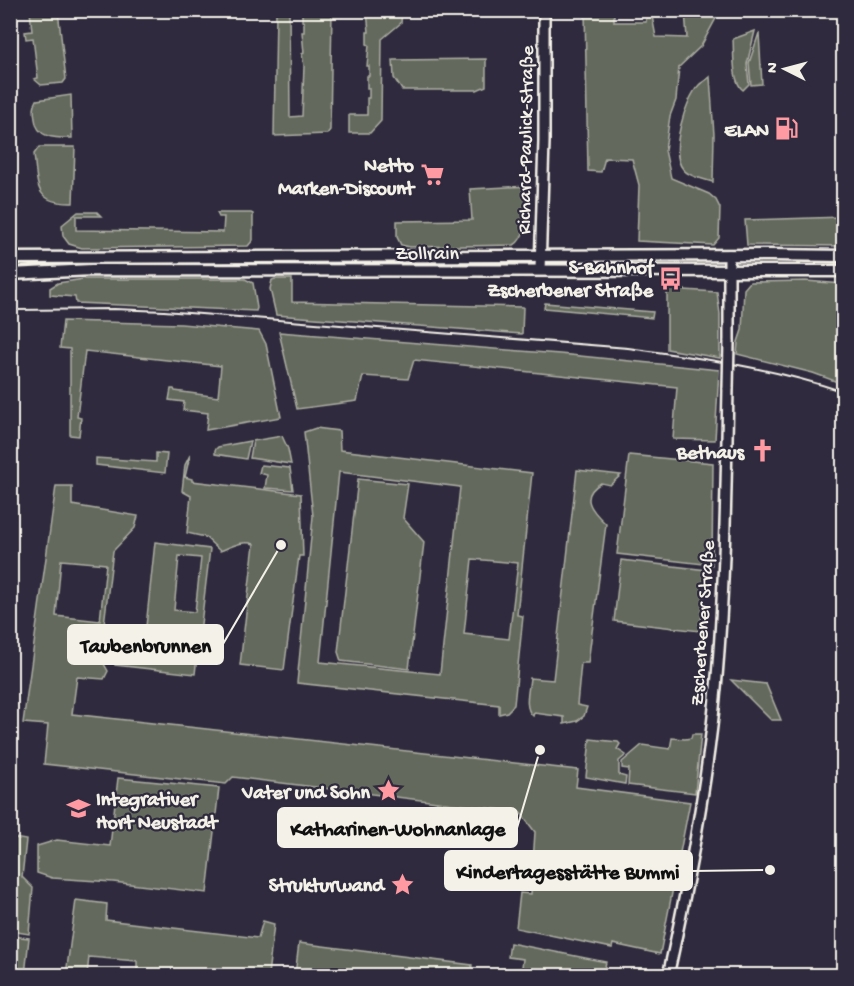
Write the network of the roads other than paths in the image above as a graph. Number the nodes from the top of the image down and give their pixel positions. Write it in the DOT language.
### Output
graph roads {
  1 [pos="544,10"];
  2 [pos="541,255"];
  3 [pos="729,255"];
  4 [pos="843,256"];
  5 [pos="10,258"];
  6 [pos="729,269"];
  7 [pos="540,270"];
  8 [pos="843,271"];
  9 [pos="10,274"];
  10 [pos="668,975"];
  1 -- 2 [label="street, Richard-Paulick-Straße"];
  2 -- 3 [label="main road, Zollrain"];
  2 -- 5 [label="main road, Zollrain"];
  2 -- 7 [label="street, Richard-Paulick-Straße"];
  3 -- 4 [label="main road, Zollrain"];
  3 -- 6 [label="street, Zscherbener Straße"];
  6 -- 7 [label="main road, Zollrain"];
  6 -- 8 [label="main road, Zollrain"];
  6 -- 10 [label="street, Zscherbener Straße, bridge"];
  7 -- 9 [label="main road, Zollrain"];
}
